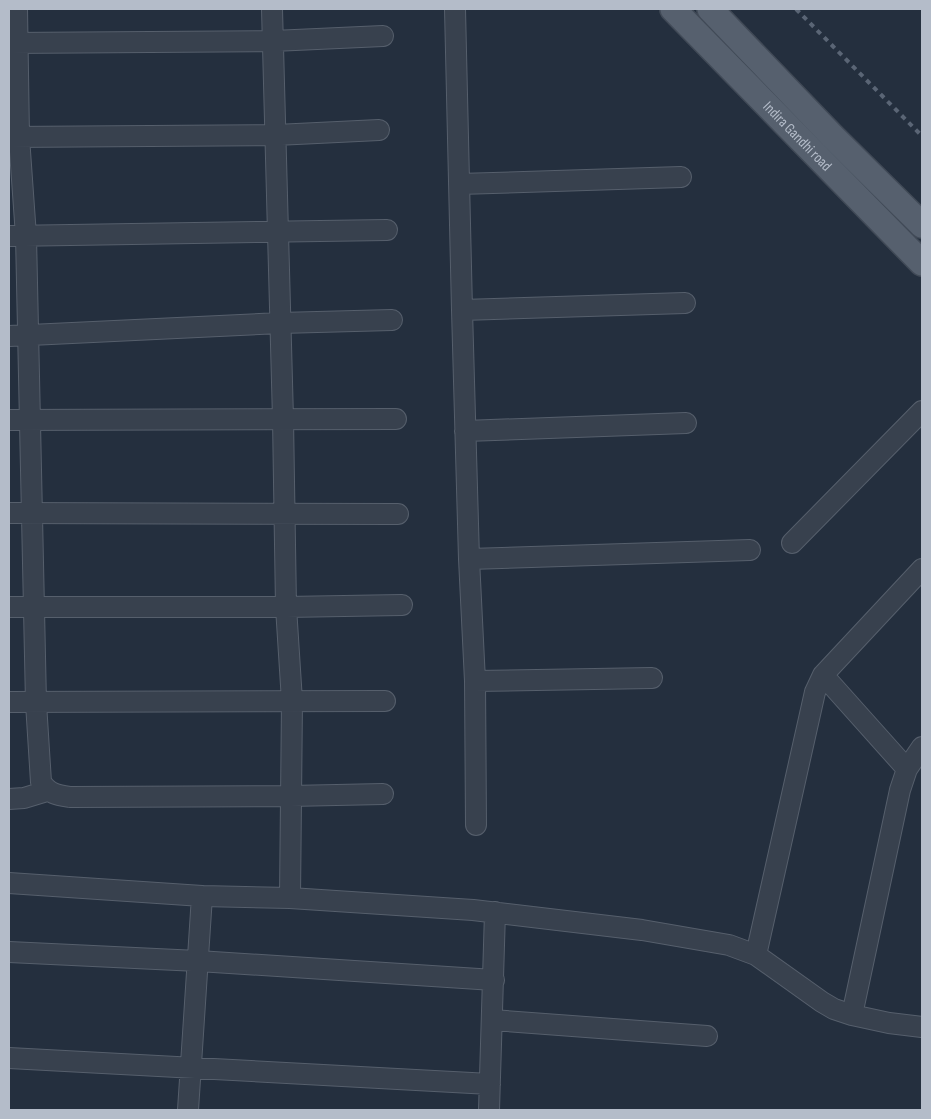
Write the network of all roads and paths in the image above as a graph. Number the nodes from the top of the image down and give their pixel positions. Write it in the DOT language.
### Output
graph roads {
  1 [pos="17,9"];
  2 [pos="272,9"];
  3 [pos="455,9"];
  4 [pos="673,9"];
  5 [pos="720,14"];
  6 [pos="383,36"];
  7 [pos="272,42"];
  8 [pos="13,43"];
  9 [pos="379,130"];
  10 [pos="276,135"];
  11 [pos="14,137"];
  12 [pos="681,177"];
  13 [pos="459,184"];
  14 [pos="922,225"];
  15 [pos="387,230"];
  16 [pos="278,231"];
  17 [pos="18,236"];
  18 [pos="922,263"];
  19 [pos="685,303"];
  20 [pos="462,310"];
  21 [pos="392,320"];
  22 [pos="280,323"];
  23 [pos="18,336"];
  24 [pos="922,411"];
  25 [pos="283,419"];
  26 [pos="396,419"];
  27 [pos="9,420"];
  28 [pos="31,420"];
  29 [pos="686,423"];
  30 [pos="465,431"];
  31 [pos="9,513"];
  32 [pos="284,513"];
  33 [pos="33,514"];
  34 [pos="398,514"];
  35 [pos="792,543"];
  36 [pos="750,550"];
  37 [pos="469,559"];
  38 [pos="922,569"];
  39 [pos="402,605"];
  40 [pos="9,607"];
  41 [pos="34,608"];
  42 [pos="286,608"];
  43 [pos="823,675"];
  44 [pos="652,678"];
  45 [pos="475,681"];
  46 [pos="292,701"];
  47 [pos="385,701"];
  48 [pos="9,702"];
  49 [pos="36,703"];
  50 [pos="922,747"];
  51 [pos="907,769"];
  52 [pos="47,791"];
  53 [pos="384,794"];
  54 [pos="290,796"];
  55 [pos="9,799"];
  56 [pos="476,825"];
  57 [pos="9,883"];
  58 [pos="202,896"];
  59 [pos="290,898"];
  60 [pos="495,912"];
  61 [pos="9,952"];
  62 [pos="756,955"];
  63 [pos="198,961"];
  64 [pos="494,980"];
  65 [pos="852,1015"];
  66 [pos="492,1020"];
  67 [pos="922,1027"];
  68 [pos="707,1036"];
  69 [pos="9,1058"];
  70 [pos="191,1067"];
  71 [pos="490,1084"];
  72 [pos="188,1110"];
  73 [pos="488,1110"];
  1 -- 8 [label="street"];
  2 -- 7 [label="street"];
  3 -- 13 [label="street"];
  4 -- 18 [label="main road, Indira Gandhi road"];
  5 -- 14 [label="main road, Indira Gandhi road"];
  6 -- 7 [label="street"];
  7 -- 8 [label="street"];
  7 -- 10 [label="street"];
  8 -- 11 [label="street"];
  9 -- 10 [label="street"];
  10 -- 11 [label="street"];
  10 -- 16 [label="street"];
  11 -- 17 [label="street"];
  12 -- 13 [label="street"];
  13 -- 20 [label="street"];
  15 -- 16 [label="street"];
  16 -- 17 [label="street"];
  16 -- 22 [label="street"];
  17 -- 23 [label="street"];
  19 -- 20 [label="street"];
  20 -- 30 [label="street"];
  21 -- 22 [label="street"];
  22 -- 23 [label="street"];
  22 -- 25 [label="street"];
  23 -- 28 [label="street"];
  24 -- 35 [label="street"];
  25 -- 26 [label="street"];
  25 -- 28 [label="street"];
  25 -- 32 [label="street"];
  27 -- 28 [label="street"];
  28 -- 33 [label="street"];
  29 -- 30 [label="street"];
  30 -- 37 [label="street"];
  31 -- 33 [label="street"];
  32 -- 33 [label="street"];
  32 -- 34 [label="street"];
  32 -- 42 [label="street"];
  33 -- 41 [label="street"];
  36 -- 37 [label="street"];
  37 -- 45 [label="street"];
  38 -- 43 [label="street"];
  39 -- 42 [label="street"];
  40 -- 41 [label="street"];
  41 -- 42 [label="street"];
  41 -- 49 [label="street"];
  42 -- 46 [label="street"];
  43 -- 51 [label="street"];
  43 -- 62 [label="street"];
  44 -- 45 [label="street"];
  45 -- 56 [label="street"];
  46 -- 47 [label="street"];
  46 -- 49 [label="street"];
  46 -- 54 [label="street"];
  48 -- 49 [label="street"];
  49 -- 52 [label="street"];
  50 -- 51 [label="street"];
  51 -- 65 [label="street"];
  52 -- 54 [label="street"];
  52 -- 55 [label="street"];
  53 -- 54 [label="street"];
  54 -- 59 [label="street"];
  57 -- 58 [label="street"];
  58 -- 59 [label="street"];
  58 -- 63 [label="street"];
  59 -- 60 [label="street"];
  60 -- 62 [label="street"];
  60 -- 64 [label="street"];
  61 -- 63 [label="street"];
  62 -- 65 [label="street"];
  63 -- 64 [label="street"];
  63 -- 70 [label="street"];
  64 -- 66 [label="street"];
  65 -- 67 [label="street"];
  66 -- 68 [label="street"];
  66 -- 71 [label="street"];
  69 -- 70 [label="street"];
  70 -- 71 [label="street"];
  70 -- 72 [label="street"];
  71 -- 73 [label="street"];
}
